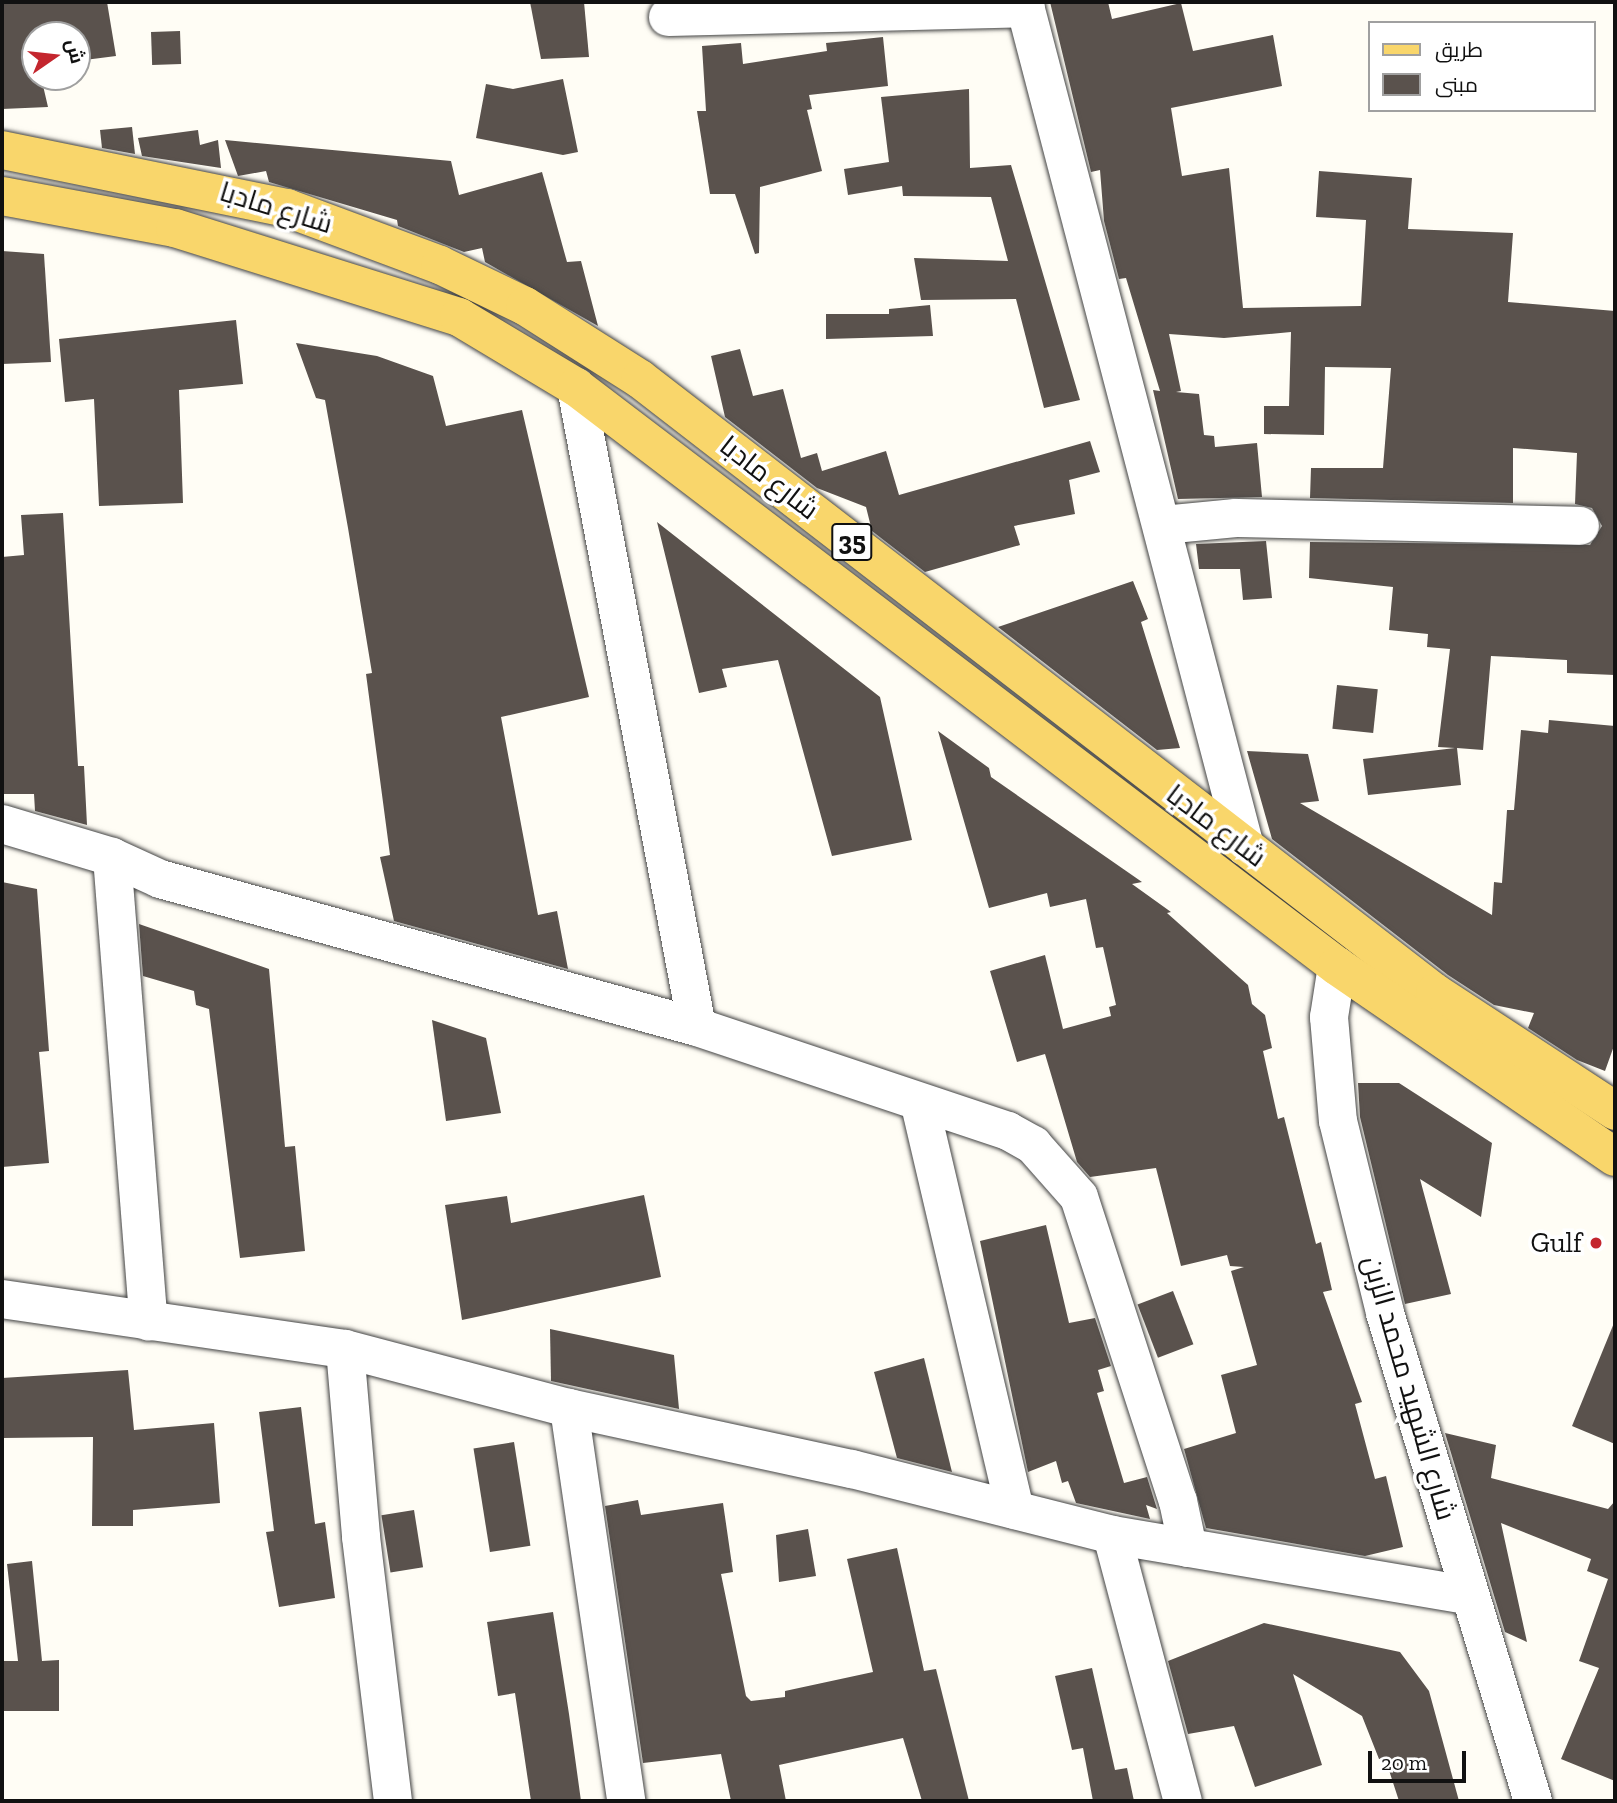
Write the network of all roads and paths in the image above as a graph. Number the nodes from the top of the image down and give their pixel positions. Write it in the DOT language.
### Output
graph roads {
  1 [pos="1025,5"];
  2 [pos="668,17"];
  3 [pos="2,150"];
  4 [pos="2,196"];
  5 [pos="576,387"];
  6 [pos="1163,525"];
  7 [pos="1580,526"];
  8 [pos="2,824"];
  9 [pos="1245,847"];
  10 [pos="112,857"];
  11 [pos="1337,966"];
  12 [pos="697,1027"];
  13 [pos="920,1105"];
  14 [pos="1615,1111"];
  15 [pos="1615,1157"];
  16 [pos="2,1298"];
  17 [pos="149,1322"];
  18 [pos="345,1349"];
  19 [pos="569,1408"];
  20 [pos="1015,1510"];
  21 [pos="1112,1535"];
  22 [pos="1188,1548"];
  23 [pos="1467,1595"];
  24 [pos="393,1801"];
  25 [pos="626,1801"];
  26 [pos="1183,1801"];
  27 [pos="1533,1801"];
  1 -- 2 [label="street"];
  1 -- 6 [label="street"];
  3 -- 9 [label="main road, شارع مادبا / 35"];
  4 -- 5 [label="main road, شارع مادبا / 35"];
  5 -- 11 [label="main road, شارع مادبا / 35"];
  5 -- 12 [label="street"];
  6 -- 7 [label="street"];
  6 -- 9 [label="street"];
  8 -- 10 [label="street"];
  9 -- 14 [label="main road, شارع مادبا / 35"];
  10 -- 12 [label="street"];
  10 -- 17 [label="street"];
  11 -- 15 [label="main road, شارع مادبا / 35"];
  11 -- 23 [label="street, شارع الشهيد محمد الزبن"];
  12 -- 13 [label="street"];
  13 -- 20 [label="street"];
  13 -- 22 [label="street"];
  16 -- 17 [label="street"];
  17 -- 18 [label="street"];
  18 -- 19 [label="street"];
  18 -- 24 [label="street"];
  19 -- 20 [label="street"];
  19 -- 25 [label="street"];
  20 -- 21 [label="street"];
  21 -- 22 [label="street"];
  21 -- 26 [label="street"];
  22 -- 23 [label="street"];
  23 -- 27 [label="street, شارع الشهيد محمد الزبن"];
}
